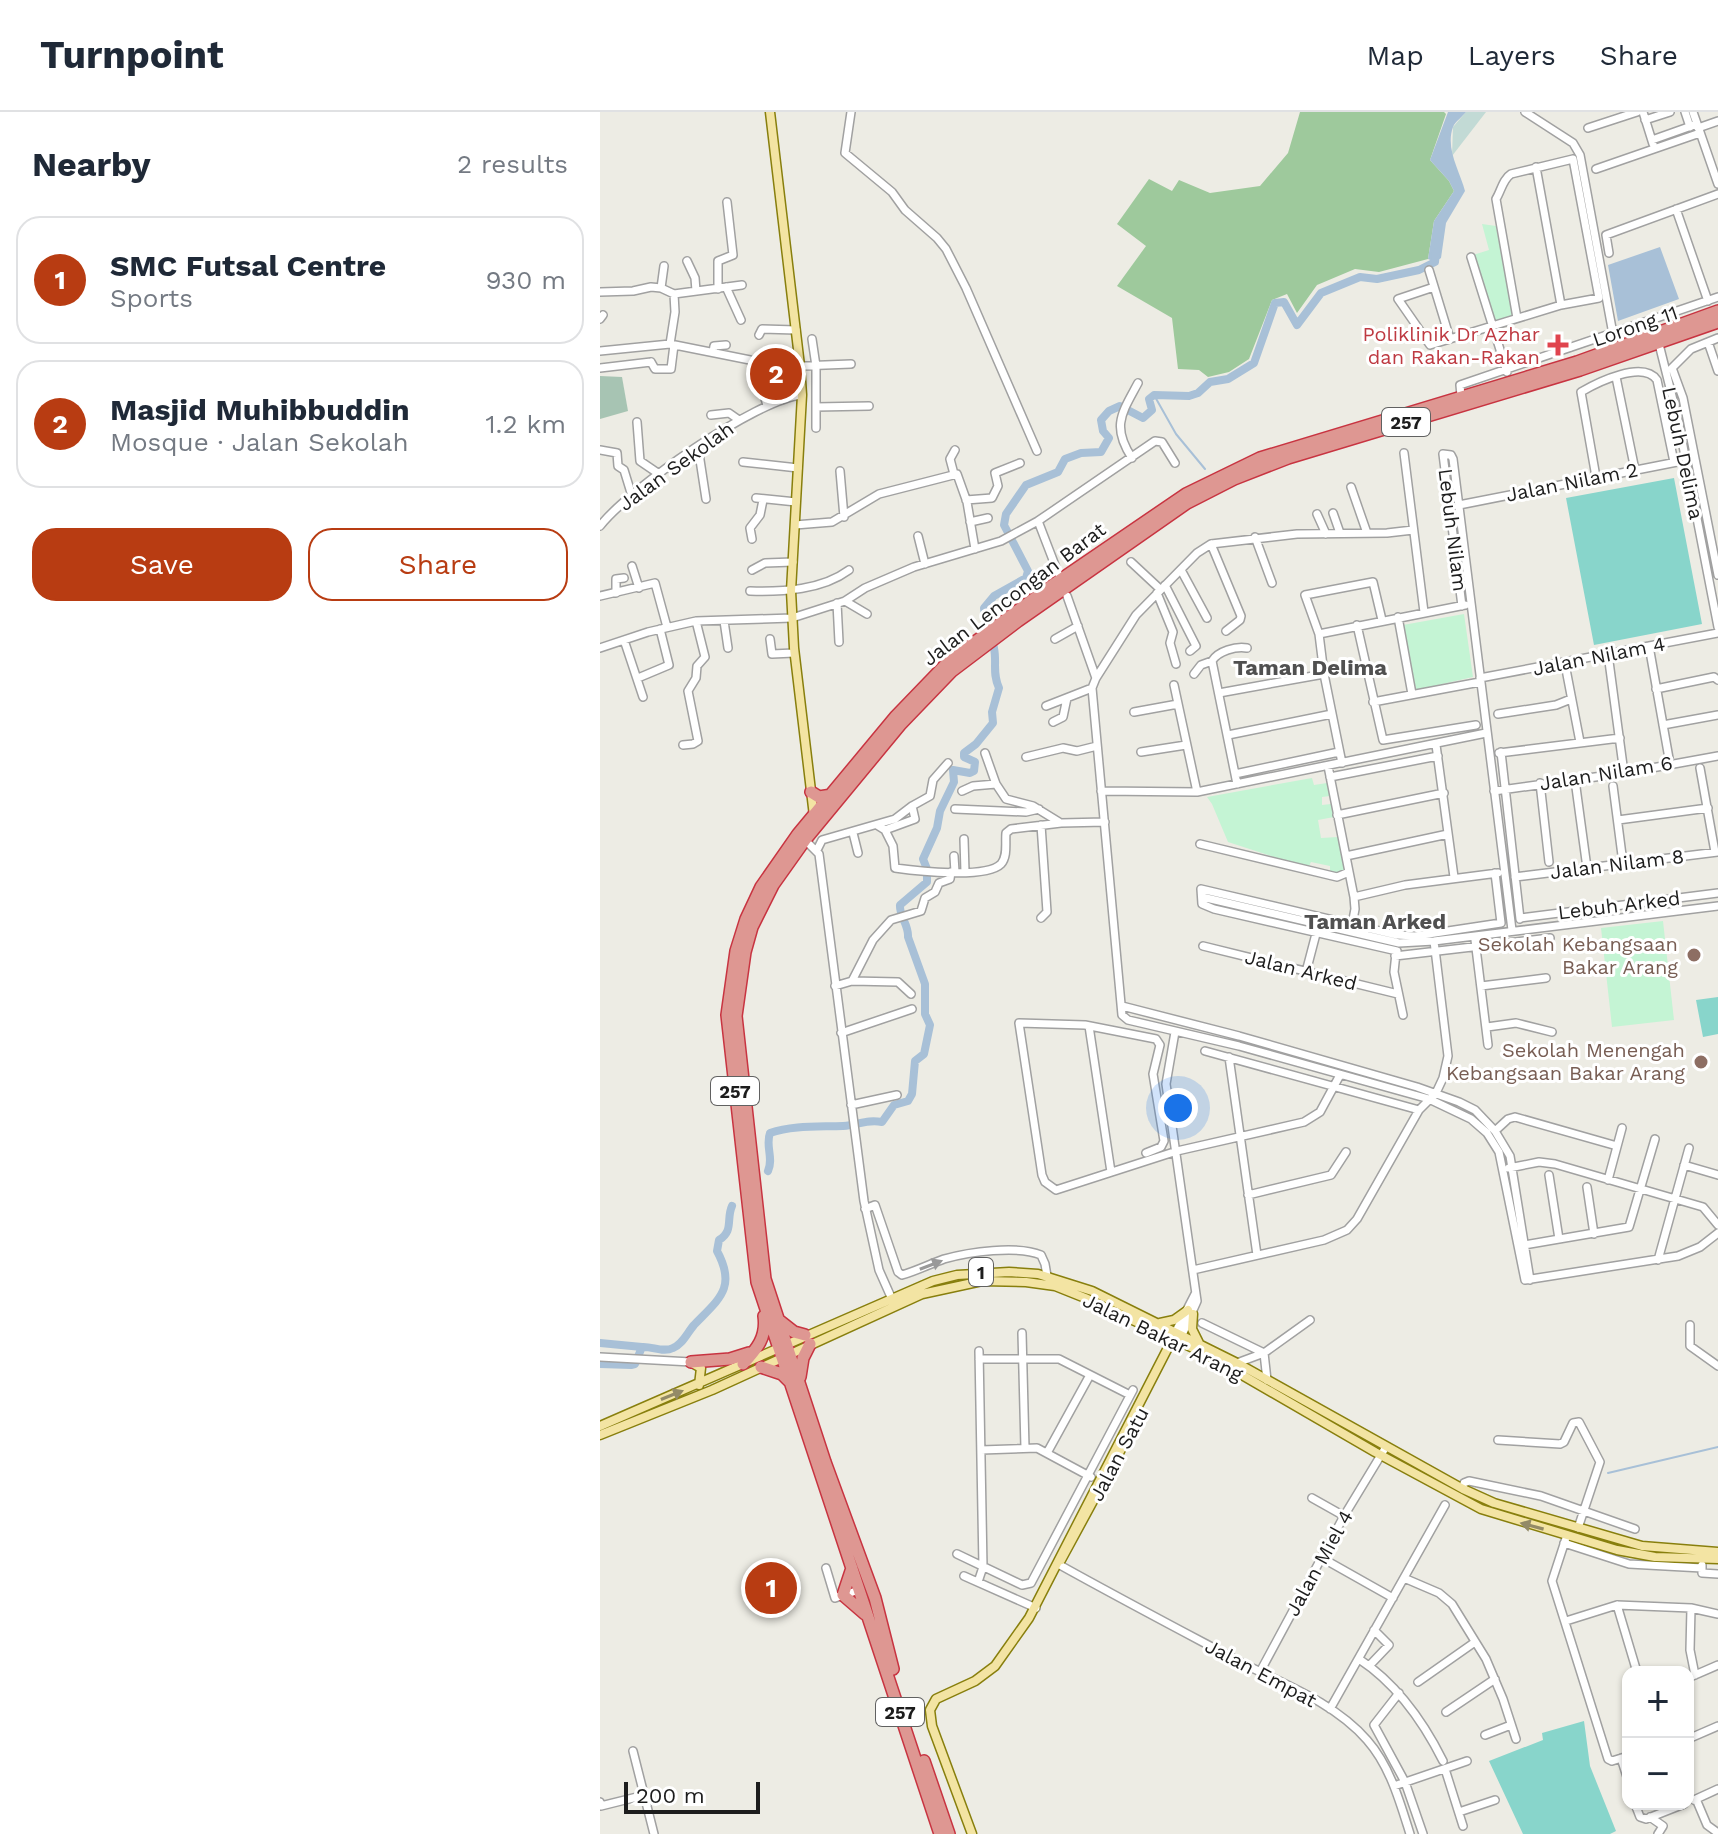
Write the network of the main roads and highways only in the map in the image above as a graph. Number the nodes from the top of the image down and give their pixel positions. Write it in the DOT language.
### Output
graph roads {
  1 [pos="770,112"];
  2 [pos="1718,311"];
  3 [pos="1718,322"];
  4 [pos="1655,339"];
  5 [pos="995,632"];
  6 [pos="977,646"];
  7 [pos="811,792"];
  8 [pos="832,795"];
  9 [pos="815,822"];
  10 [pos="760,1292"];
  11 [pos="778,1317"];
  12 [pos="1159,1323"];
  13 [pos="1162,1334"];
  14 [pos="1177,1337"];
  15 [pos="808,1339"];
  16 [pos="1195,1345"];
  17 [pos="758,1348"];
  18 [pos="785,1350"];
  19 [pos="1170,1353"];
  20 [pos="691,1362"];
  21 [pos="743,1364"];
  22 [pos="761,1367"];
  23 [pos="725,1372"];
  24 [pos="796,1383"];
  25 [pos="699,1385"];
  26 [pos="600,1426"];
  27 [pos="600,1435"];
  28 [pos="847,1515"];
  29 [pos="1608,1542"];
  30 [pos="1718,1552"];
  31 [pos="1718,1559"];
  32 [pos="852,1568"];
  33 [pos="859,1590"];
  34 [pos="868,1617"];
  35 [pos="894,1672"];
  36 [pos="940,1834"];
  37 [pos="949,1834"];
  38 [pos="972,1834"];
  1 -- 7 [label="main road"];
  2 -- 4 [label="highway, Jalan Lencongan Barat / 257"];
  3 -- 4 [label="highway, Jalan Lencongan Barat / 257"];
  4 -- 5 [label="highway, Jalan Lencongan Barat / 257"];
  4 -- 5 [label="highway, Jalan Lencongan Barat / 257"];
  5 -- 6 [label="highway, Jalan Lencongan Barat / 257"];
  6 -- 8 [label="highway, Jalan Lencongan Barat / 257"];
  6 -- 9 [label="highway, Jalan Lencongan Barat / 257"];
  7 -- 8 [label="highway"];
  7 -- 9 [label="main road"];
  8 -- 9 [label="highway, Jalan Lencongan Barat / 257"];
  9 -- 10 [label="highway, Jalan Lencongan Barat / 257"];
  9 -- 11 [label="highway, Jalan Lencongan Barat / 257"];
  10 -- 17 [label="highway"];
  10 -- 18 [label="highway, Jalan Lencongan Barat / 257"];
  11 -- 15 [label="highway"];
  11 -- 18 [label="highway, Jalan Lencongan Barat / 257"];
  12 -- 14 [label="main road, Jalan Bakar Arang / 1"];
  12 -- 15 [label="main road, Jalan Bakar Arang / 1"];
  12 -- 16 [label="main road"];
  13 -- 14 [label="main road, Jalan Bakar Arang / 1"];
  13 -- 15 [label="main road, Jalan Bakar Arang / 1"];
  13 -- 19 [label="main road"];
  14 -- 16 [label="main road, Jalan Bakar Arang / 1"];
  14 -- 19 [label="main road, Jalan Satu"];
  15 -- 18 [label="main road, Jalan Bakar Arang / 1"];
  15 -- 24 [label="highway"];
  16 -- 19 [label="main road"];
  16 -- 29 [label="main road, Jalan Bakar Arang / 1"];
  29 -- 16 [label="main road, Jalan Bakar Arang / 1, one-way"];
  17 -- 20 [label="highway"];
  17 -- 21 [label="highway"];
  18 -- 21 [label="main road, Jalan Bakar Arang / 1"];
  18 -- 22 [label="main road, Jalan Bakar Arang / 1"];
  18 -- 24 [label="highway, 257"];
  19 -- 38 [label="main road, Jalan Satu"];
  20 -- 23 [label="main road"];
  20 -- 25 [label="main road"];
  21 -- 23 [label="main road, Jalan Bakar Arang / 1"];
  22 -- 24 [label="highway"];
  22 -- 27 [label="main road, Jalan Bakar Arang / 1"];
  23 -- 25 [label="main road, Jalan Bakar Arang / 1"];
  24 -- 28 [label="highway, 257"];
  24 -- 32 [label="highway, 257"];
  26 -- 25 [label="main road, Jalan Bakar Arang / 1, one-way"];
  28 -- 33 [label="highway"];
  28 -- 35 [label="highway, 257"];
  29 -- 30 [label="main road, Jalan Bakar Arang / 1"];
  29 -- 31 [label="main road, Jalan Bakar Arang / 1"];
  32 -- 33 [label="highway, 257"];
  32 -- 34 [label="highway"];
  33 -- 34 [label="highway, 257"];
  33 -- 35 [label="highway"];
  34 -- 36 [label="highway, 257"];
  35 -- 37 [label="highway, 257"];
}
